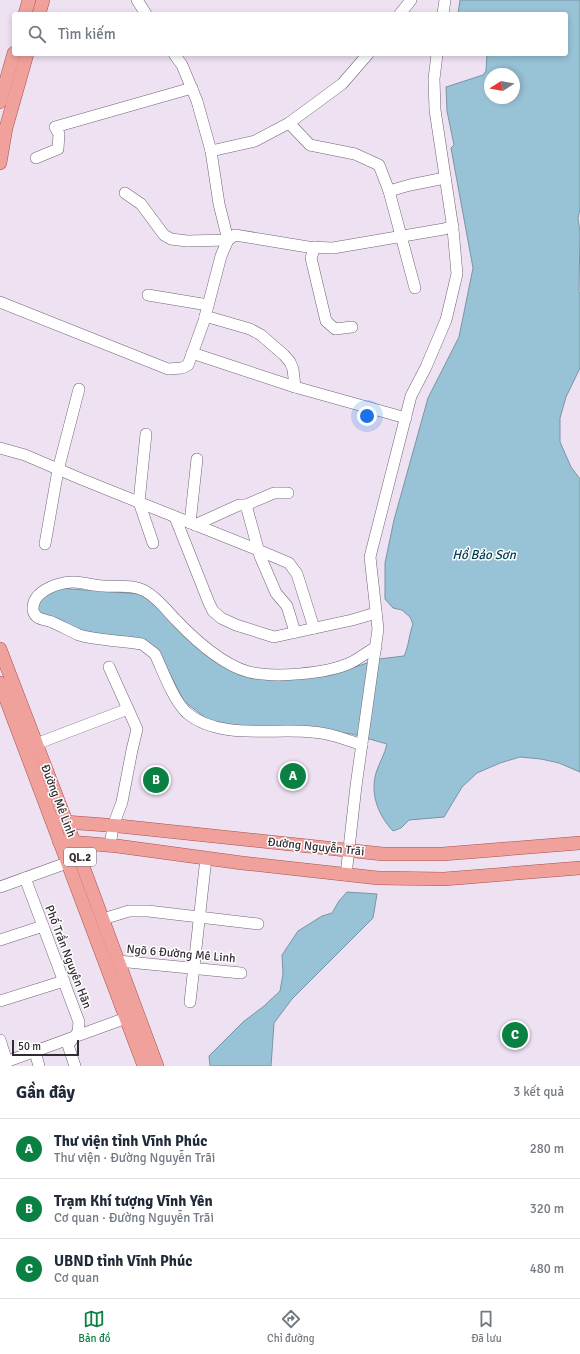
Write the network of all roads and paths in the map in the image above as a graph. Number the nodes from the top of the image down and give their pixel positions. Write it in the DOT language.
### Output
graph roads {
  1 [pos="29,0"];
  2 [pos="43,0"];
  3 [pos="137,0"];
  4 [pos="411,0"];
  5 [pos="446,0"];
  6 [pos="26,12"];
  7 [pos="40,12"];
  8 [pos="145,12"];
  9 [pos="402,12"];
  10 [pos="443,12"];
  11 [pos="13,56"];
  12 [pos="26,56"];
  13 [pos="175,56"];
  14 [pos="366,56"];
  15 [pos="437,56"];
  16 [pos="192,88"];
  17 [pos="0,102"];
  18 [pos="290,123"];
  19 [pos="211,151"];
  20 [pos="36,158"];
  21 [pos="0,163"];
  22 [pos="445,178"];
  23 [pos="389,191"];
  24 [pos="125,194"];
  25 [pos="453,226"];
  26 [pos="401,236"];
  27 [pos="228,240"];
  28 [pos="315,247"];
  29 [pos="415,288"];
  30 [pos="148,295"];
  31 [pos="0,302"];
  32 [pos="208,306"];
  33 [pos="205,316"];
  34 [pos="352,327"];
  35 [pos="192,353"];
  36 [pos="296,387"];
  37 [pos="79,389"];
  38 [pos="406,418"];
  39 [pos="146,434"];
  40 [pos="0,448"];
  41 [pos="197,459"];
  42 [pos="58,470"];
  43 [pos="288,493"];
  44 [pos="139,502"];
  45 [pos="246,505"];
  46 [pos="175,517"];
  47 [pos="193,524"];
  48 [pos="152,543"];
  49 [pos="45,544"];
  50 [pos="258,550"];
  51 [pos="376,613"];
  52 [pos="314,628"];
  53 [pos="296,632"];
  54 [pos="0,649"];
  55 [pos="375,650"];
  56 [pos="109,667"];
  57 [pos="0,683"];
  58 [pos="128,709"];
  59 [pos="362,743"];
  60 [pos="36,744"];
  61 [pos="52,821"];
  62 [pos="66,823"];
  63 [pos="113,826"];
  64 [pos="60,841"];
  65 [pos="74,842"];
  66 [pos="580,844"];
  67 [pos="110,846"];
  68 [pos="350,851"];
  69 [pos="206,858"];
  70 [pos="74,860"];
  71 [pos="580,868"];
  72 [pos="346,875"];
  73 [pos="24,878"];
  74 [pos="0,887"];
  75 [pos="199,918"];
  76 [pos="103,919"];
  77 [pos="258,924"];
  78 [pos="43,926"];
  79 [pos="0,940"];
  80 [pos="118,961"];
  81 [pos="194,967"];
  82 [pos="241,972"];
  83 [pos="64,981"];
  84 [pos="0,1001"];
  85 [pos="190,1002"];
  86 [pos="126,1018"];
  87 [pos="73,1038"];
  88 [pos="0,1040"];
  89 [pos="35,1052"];
  90 [pos="3,1063"];
  91 [pos="39,1066"];
  92 [pos="75,1066"];
  93 [pos="144,1066"];
  94 [pos="158,1066"];
  1 -- 6 [label="main road"];
  2 -- 7 [label="main road"];
  3 -- 8 [label="street"];
  4 -- 9 [label="street"];
  5 -- 10 [label="street"];
  11 -- 17 [label="main road"];
  12 -- 21 [label="main road"];
  13 -- 16 [label="street"];
  14 -- 18 [label="street"];
  15 -- 22 [label="street"];
  16 -- 19 [label="street"];
  16 -- 20 [label="street"];
  18 -- 19 [label="street"];
  18 -- 23 [label="street"];
  19 -- 27 [label="street"];
  22 -- 23 [label="street"];
  22 -- 25 [label="street"];
  23 -- 26 [label="street"];
  24 -- 27 [label="street"];
  25 -- 26 [label="street"];
  25 -- 38 [label="street"];
  26 -- 28 [label="street"];
  26 -- 29 [label="street"];
  27 -- 28 [label="street"];
  27 -- 32 [label="street"];
  28 -- 34 [label="street"];
  30 -- 32 [label="street"];
  31 -- 35 [label="street"];
  32 -- 33 [label="street"];
  33 -- 35 [label="street"];
  33 -- 36 [label="street"];
  35 -- 36 [label="street"];
  36 -- 38 [label="street"];
  37 -- 42 [label="street"];
  38 -- 51 [label="street"];
  39 -- 44 [label="street"];
  40 -- 42 [label="street"];
  41 -- 47 [label="street"];
  42 -- 44 [label="street"];
  42 -- 49 [label="street"];
  43 -- 45 [label="street"];
  44 -- 46 [label="street"];
  44 -- 48 [label="street"];
  45 -- 47 [label="street"];
  45 -- 50 [label="street"];
  46 -- 47 [label="street"];
  46 -- 53 [label="street"];
  47 -- 50 [label="street"];
  50 -- 52 [label="street"];
  50 -- 53 [label="street"];
  51 -- 52 [label="street"];
  51 -- 55 [label="street"];
  52 -- 53 [label="street"];
  54 -- 60 [label="main road, Đường Mê Linh / QL.2"];
  55 -- 59 [label="street"];
  55 -- 59 [label="street"];
  56 -- 58 [label="street"];
  57 -- 61 [label="main road, Đường Mê Linh / QL.2"];
  58 -- 60 [label="street"];
  58 -- 63 [label="street"];
  59 -- 68 [label="street"];
  60 -- 62 [label="main road, Đường Mê Linh / QL.2"];
  61 -- 62 [label="main road, Đường Nguyễn Trãi"];
  61 -- 64 [label="main road, Đường Mê Linh / QL.2"];
  62 -- 63 [label="main road, Đường Nguyễn Trãi"];
  62 -- 65 [label="main road, Đường Mê Linh / QL.2"];
  63 -- 67 [label="street"];
  63 -- 68 [label="main road, Đường Nguyễn Trãi"];
  64 -- 65 [label="main road, Đường Nguyễn Trãi"];
  64 -- 70 [label="main road, Đường Mê Linh / QL.2"];
  65 -- 67 [label="main road, Đường Nguyễn Trãi"];
  65 -- 70 [label="main road, Đường Mê Linh / QL.2"];
  66 -- 68 [label="main road, Đường Nguyễn Trãi"];
  67 -- 69 [label="main road, Đường Nguyễn Trãi"];
  68 -- 72 [label="street"];
  69 -- 72 [label="main road, Đường Nguyễn Trãi"];
  69 -- 75 [label="street"];
  70 -- 73 [label="street"];
  70 -- 76 [label="main road, Đường Mê Linh / QL.2"];
  70 -- 86 [label="main road, Đường Mê Linh / QL.2"];
  71 -- 72 [label="main road, Đường Nguyễn Trãi"];
  73 -- 74 [label="street"];
  73 -- 78 [label="street, Phố Trần Nguyên Hãn"];
  75 -- 76 [label="street"];
  75 -- 77 [label="street"];
  75 -- 81 [label="street"];
  76 -- 80 [label="main road, Đường Mê Linh / QL.2"];
  78 -- 79 [label="street"];
  78 -- 83 [label="street, Phố Trần Nguyên Hãn"];
  80 -- 81 [label="street, Ngõ 6 Đường Mê Linh"];
  80 -- 94 [label="main road, Đường Mê Linh / QL.2"];
  81 -- 82 [label="street, Ngõ 6 Đường Mê Linh"];
  81 -- 85 [label="street"];
  83 -- 84 [label="street"];
  83 -- 87 [label="street, Phố Trần Nguyên Hãn"];
  86 -- 87 [label="street"];
  86 -- 93 [label="main road, Đường Mê Linh / QL.2"];
  87 -- 89 [label="street"];
  87 -- 92 [label="street, Phố Trần Nguyên Hãn"];
  88 -- 90 [label="street"];
  89 -- 90 [label="street"];
  89 -- 91 [label="street"];
}
